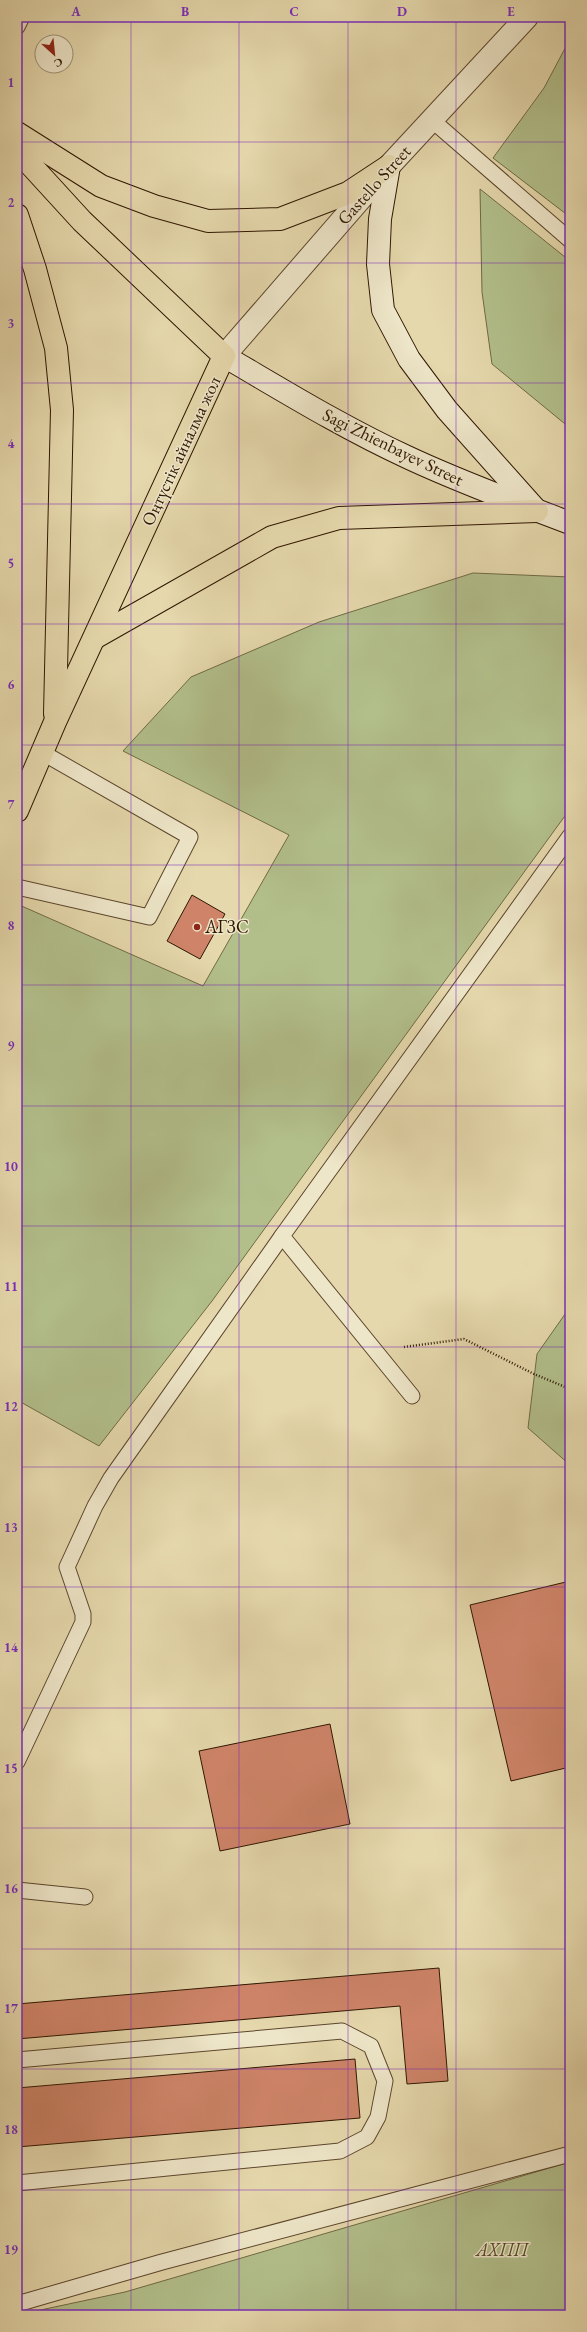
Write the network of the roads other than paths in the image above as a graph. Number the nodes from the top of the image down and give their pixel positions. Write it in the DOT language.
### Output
graph roads {
  1 [pos="22,17"];
  2 [pos="527,17"];
  3 [pos="17,27"];
  4 [pos="433,120"];
  5 [pos="17,133"];
  6 [pos="17,150"];
  7 [pos="389,166"];
  8 [pos="17,215"];
  9 [pos="570,240"];
  10 [pos="224,356"];
  11 [pos="538,511"];
  12 [pos="570,523"];
  13 [pos="96,637"];
  14 [pos="55,722"];
  15 [pos="43,753"];
  16 [pos="24,783"];
  17 [pos="17,811"];
  18 [pos="570,836"];
  19 [pos="17,887"];
  20 [pos="282,1236"];
  21 [pos="412,1396"];
  22 [pos="17,1762"];
  23 [pos="17,1890"];
  24 [pos="85,1897"];
  25 [pos="17,2060"];
  26 [pos="570,2154"];
  27 [pos="17,2183"];
  28 [pos="17,2304"];
  1 -- 3 [label="lane"];
  2 -- 4 [label="main road, Gastello Street"];
  4 -- 7 [label="main road, Gastello Street"];
  4 -- 9 [label="lane"];
  5 -- 7 [label="highway"];
  6 -- 10 [label="highway, Оңтүстік айналма жол"];
  7 -- 10 [label="main road, Gastello Street"];
  7 -- 11 [label="main road"];
  8 -- 14 [label="highway"];
  10 -- 11 [label="main road, Sagi Zhienbayev Street"];
  10 -- 13 [label="highway, Оңтүстік айналма жол"];
  11 -- 12 [label="main road, Sagi Zhienbayev Street"];
  11 -- 13 [label="highway"];
  13 -- 14 [label="highway, Оңтүстік айналма жол"];
  14 -- 15 [label="highway, Оңтүстік айналма жол"];
  15 -- 16 [label="highway, Оңтүстік айналма жол"];
  15 -- 19 [label="lane"];
  16 -- 17 [label="highway, Оңтүстік айналма жол"];
  18 -- 20 [label="lane"];
  20 -- 21 [label="lane"];
  20 -- 22 [label="lane"];
  23 -- 24 [label="lane"];
  25 -- 27 [label="lane"];
  26 -- 28 [label="lane"];
}
